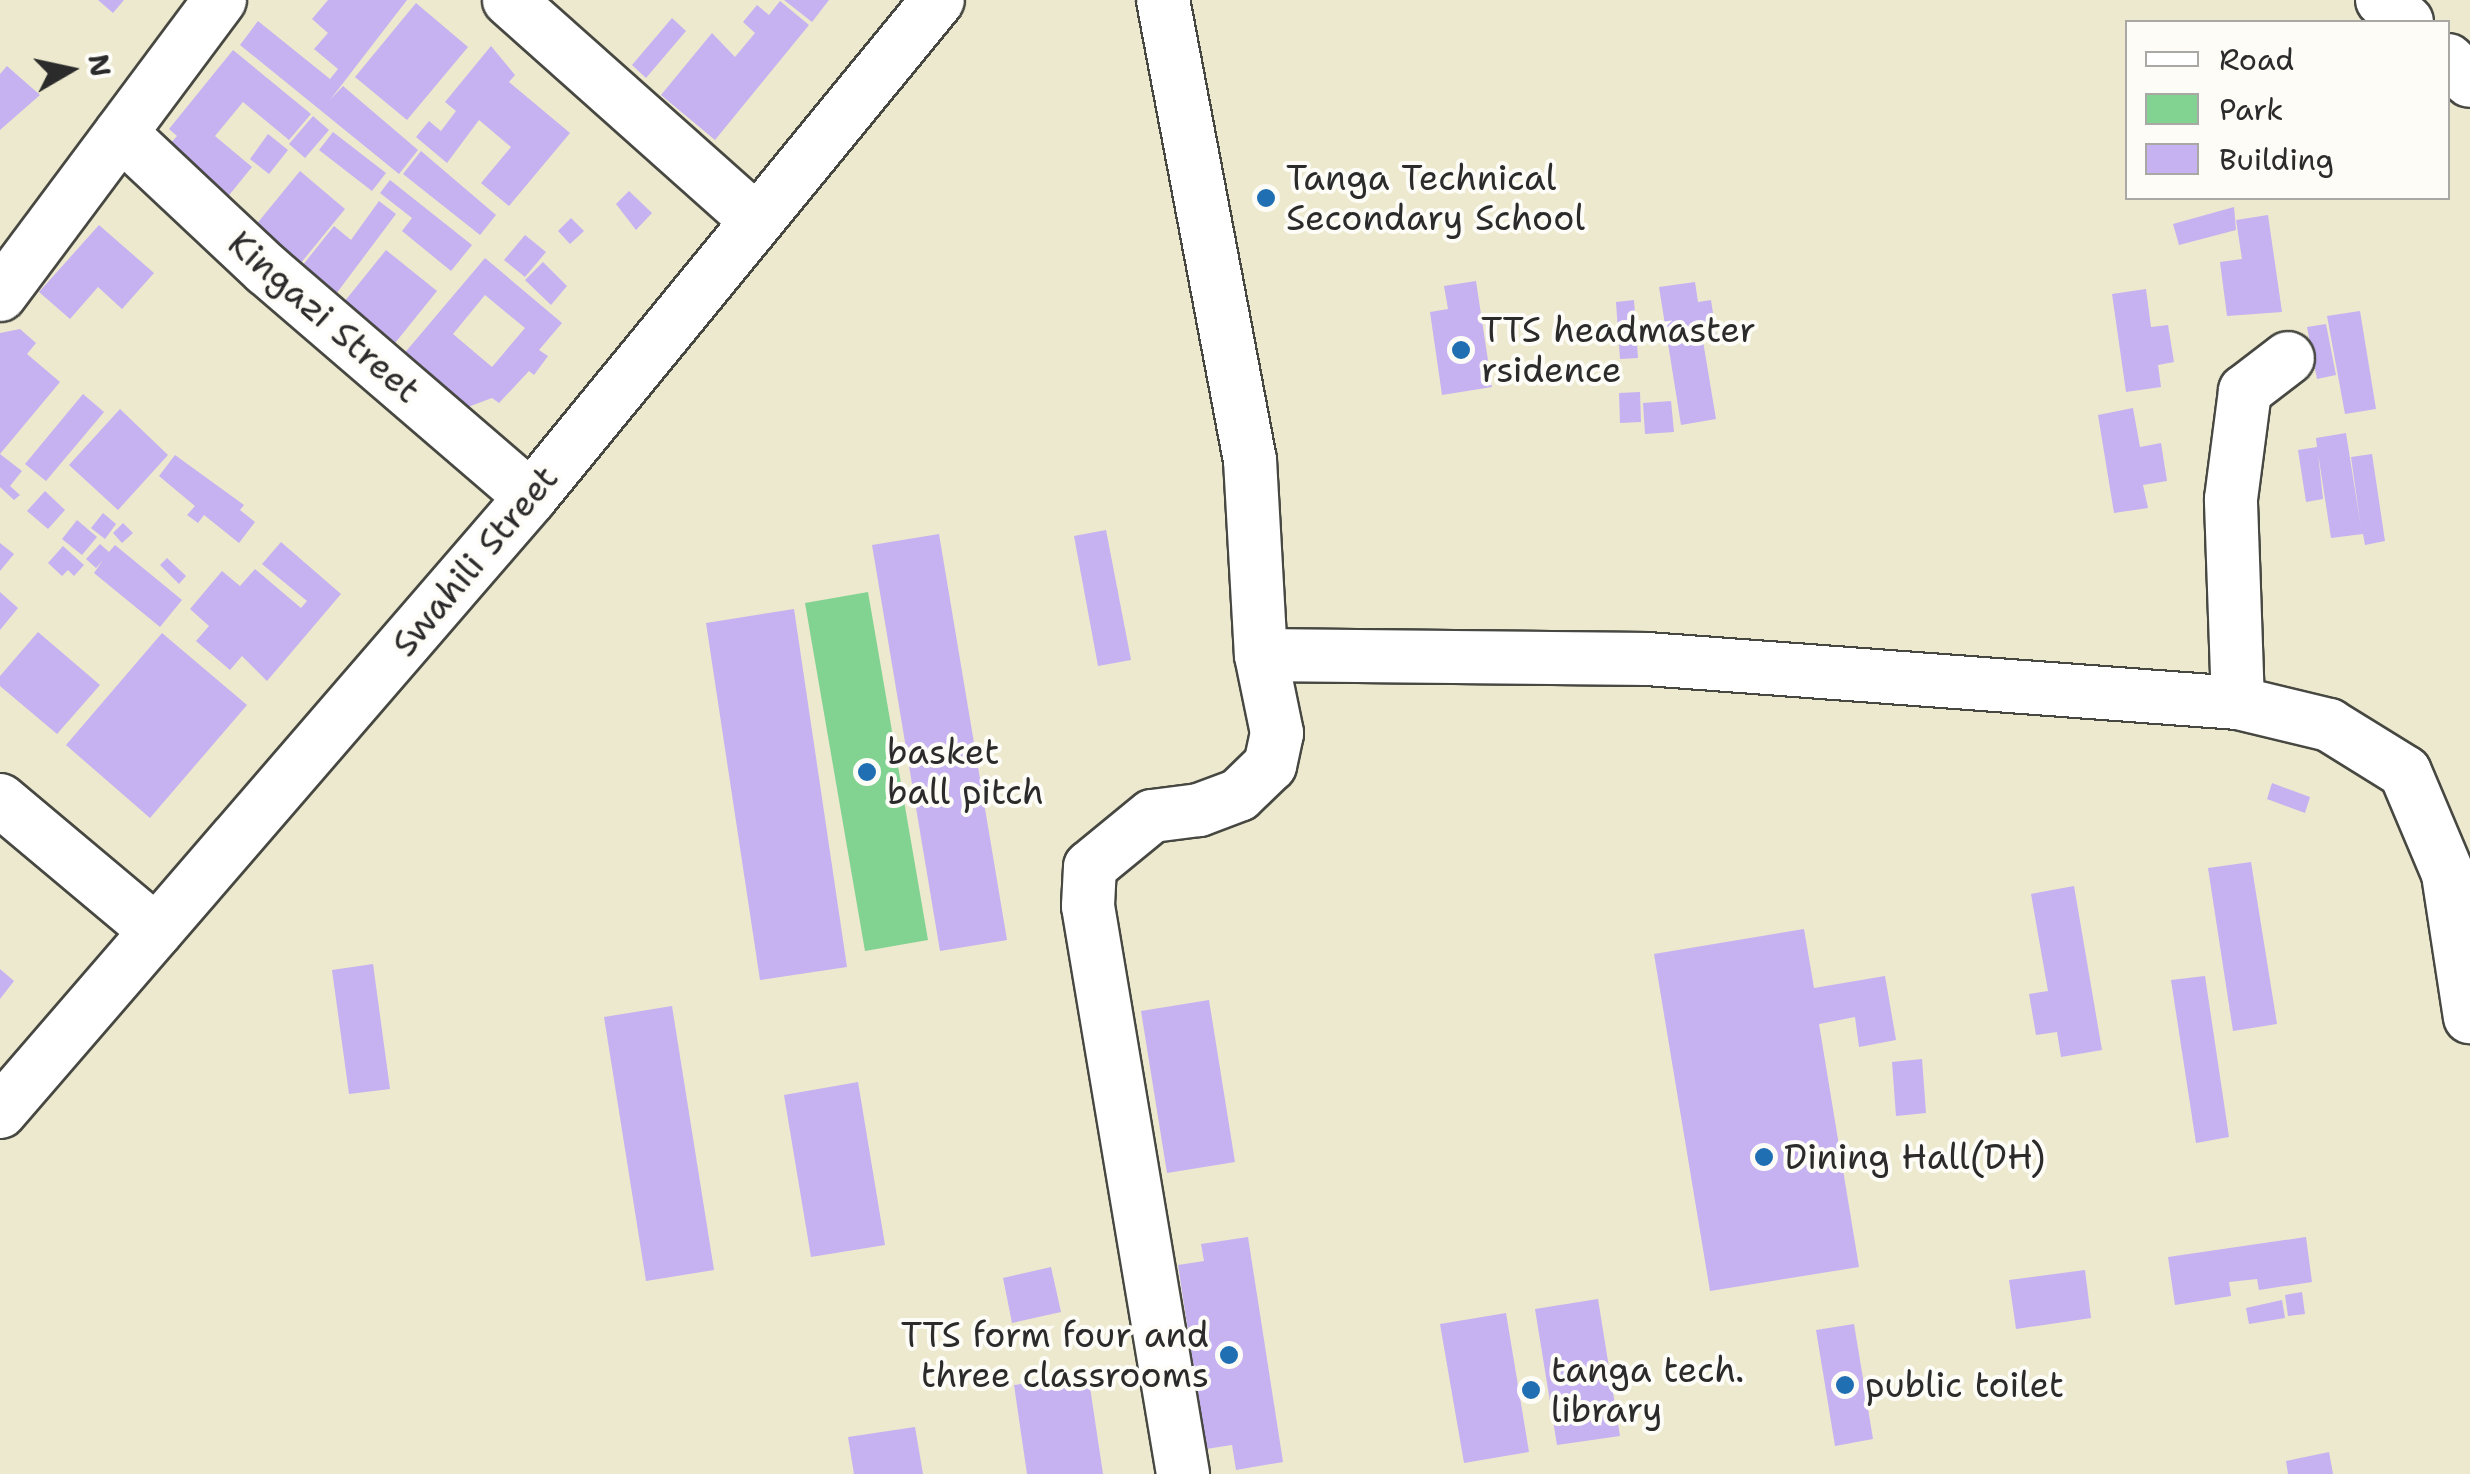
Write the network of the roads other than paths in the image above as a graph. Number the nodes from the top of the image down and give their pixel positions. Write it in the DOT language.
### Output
graph roads {
  1 [pos="220,0"];
  2 [pos="509,0"];
  3 [pos="938,0"];
  4 [pos="1163,0"];
  5 [pos="2382,0"];
  6 [pos="2405,20"];
  7 [pos="2450,62"];
  8 [pos="2470,81"];
  9 [pos="121,133"];
  10 [pos="754,218"];
  11 [pos="0,295"];
  12 [pos="2288,358"];
  13 [pos="531,498"];
  14 [pos="1261,655"];
  15 [pos="2238,703"];
  16 [pos="0,800"];
  17 [pos="156,931"];
  18 [pos="2470,1017"];
  19 [pos="0,1112"];
  20 [pos="1183,1474"];
  1 -- 9 [label="street"];
  2 -- 10 [label="street"];
  3 -- 10 [label="street, Swahili Street"];
  4 -- 14 [label="street"];
  5 -- 6 [label="street"];
  7 -- 8 [label="street"];
  9 -- 11 [label="street"];
  9 -- 13 [label="street, Kingazi Street"];
  10 -- 13 [label="street, Swahili Street"];
  12 -- 15 [label="street"];
  13 -- 17 [label="street, Swahili Street"];
  14 -- 15 [label="street"];
  14 -- 20 [label="street"];
  15 -- 18 [label="street"];
  16 -- 17 [label="street"];
  17 -- 19 [label="street, Swahili Street"];
}
